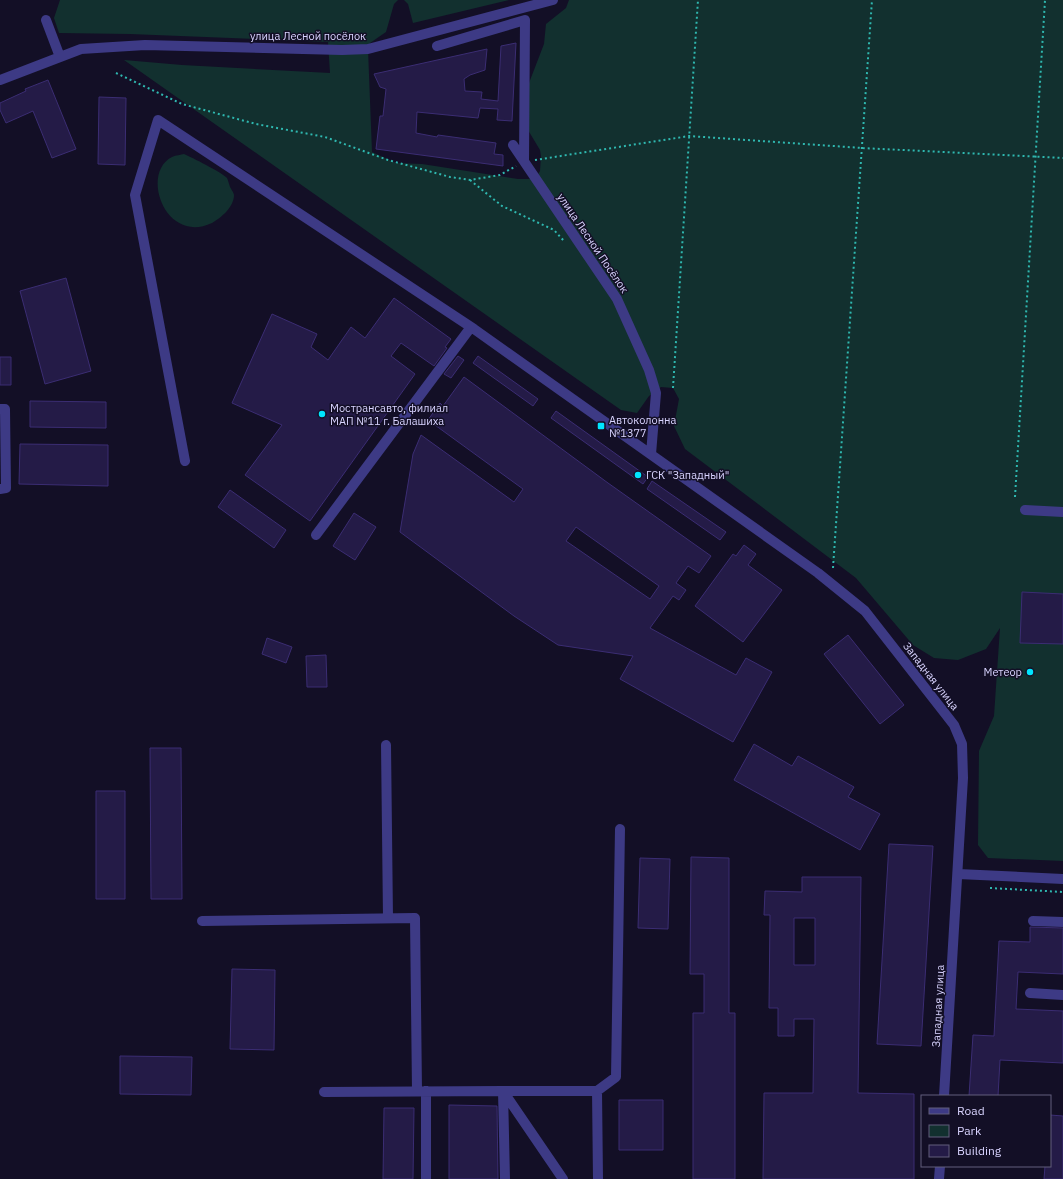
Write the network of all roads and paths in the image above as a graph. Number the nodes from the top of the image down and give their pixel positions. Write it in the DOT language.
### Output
graph roads {
  1 [pos="552,0"];
  2 [pos="698,0"];
  3 [pos="872,0"];
  4 [pos="1044,0"];
  5 [pos="526,7"];
  6 [pos="46,20"];
  7 [pos="525,20"];
  8 [pos="437,46"];
  9 [pos="60,57"];
  10 [pos="116,73"];
  11 [pos="0,80"];
  12 [pos="690,136"];
  13 [pos="513,145"];
  14 [pos="862,148"];
  15 [pos="1035,157"];
  16 [pos="1063,158"];
  17 [pos="524,161"];
  18 [pos="470,180"];
  19 [pos="564,241"];
  20 [pos="471,326"];
  21 [pos="673,388"];
  22 [pos="0,409"];
  23 [pos="650,454"];
  24 [pos="185,461"];
  25 [pos="0,489"];
  26 [pos="1015,497"];
  27 [pos="1025,510"];
  28 [pos="1063,512"];
  29 [pos="316,535"];
  30 [pos="833,568"];
  31 [pos="386,745"];
  32 [pos="620,830"];
  33 [pos="958,874"];
  34 [pos="1063,879"];
  35 [pos="990,888"];
  36 [pos="1063,892"];
  37 [pos="388,918"];
  38 [pos="202,921"];
  39 [pos="1033,921"];
  40 [pos="1063,922"];
  41 [pos="1030,993"];
  42 [pos="1063,995"];
  43 [pos="421,1091"];
  44 [pos="503,1091"];
  45 [pos="598,1091"];
  46 [pos="324,1092"];
  47 [pos="944,1095"];
  48 [pos="940,1167"];
  49 [pos="426,1179"];
  50 [pos="505,1179"];
  51 [pos="563,1179"];
  52 [pos="598,1179"];
  53 [pos="939,1179"];
  1 -- 5 [label="street, улица Лесной посёлок"];
  2 -- 12 [label="path"];
  3 -- 14 [label="path"];
  4 -- 15 [label="path"];
  5 -- 7 [label="street"];
  5 -- 9 [label="street, улица Лесной посёлок"];
  6 -- 9 [label="street"];
  7 -- 8 [label="street"];
  7 -- 17 [label="street"];
  9 -- 11 [label="street, улица Лесной посёлок"];
  10 -- 18 [label="path"];
  12 -- 14 [label="path"];
  12 -- 17 [label="path"];
  12 -- 21 [label="path"];
  13 -- 17 [label="street, улица Лесной Посёлок"];
  14 -- 15 [label="path"];
  14 -- 30 [label="path"];
  15 -- 16 [label="path"];
  15 -- 26 [label="path"];
  17 -- 18 [label="path"];
  17 -- 23 [label="street, улица Лесной Посёлок"];
  18 -- 19 [label="path"];
  20 -- 23 [label="street, Западная улица"];
  20 -- 24 [label="street, Западная улица"];
  20 -- 29 [label="street"];
  22 -- 25 [label="street"];
  23 -- 33 [label="street, Западная улица"];
  27 -- 28 [label="street"];
  31 -- 37 [label="street"];
  32 -- 45 [label="street"];
  33 -- 34 [label="street"];
  33 -- 47 [label="street, Западная улица"];
  35 -- 36 [label="path"];
  37 -- 38 [label="street"];
  37 -- 43 [label="street"];
  39 -- 40 [label="street"];
  41 -- 42 [label="street"];
  43 -- 44 [label="street"];
  43 -- 46 [label="street"];
  43 -- 49 [label="street"];
  44 -- 45 [label="street"];
  44 -- 50 [label="street"];
  44 -- 51 [label="street"];
  45 -- 52 [label="street"];
  48 -- 53 [label="street"];
}
